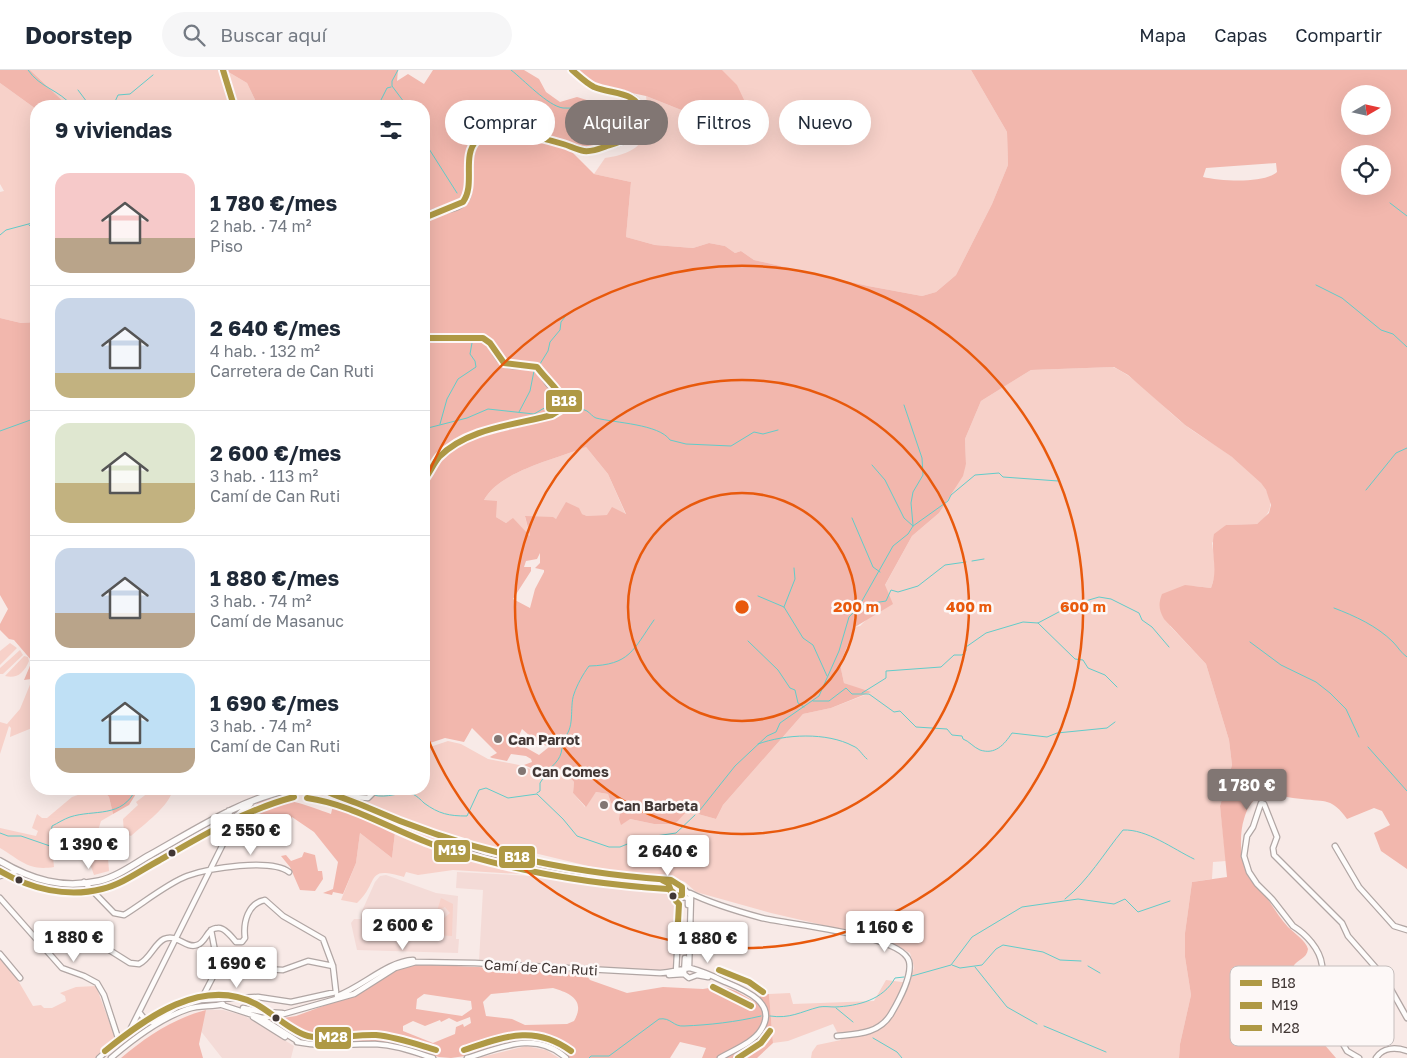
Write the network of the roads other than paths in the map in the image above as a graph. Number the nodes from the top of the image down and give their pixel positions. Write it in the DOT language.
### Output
graph roads {
  1 [pos="223,70"];
  2 [pos="572,70"];
  3 [pos="232,100"];
  4 [pos="430,214"];
  5 [pos="430,338"];
  6 [pos="430,470"];
  7 [pos="261,795"];
  8 [pos="268,795"];
  9 [pos="338,795"];
  10 [pos="347,795"];
  11 [pos="347,795"];
  12 [pos="370,795"];
  13 [pos="341,796"];
  14 [pos="260,797"];
  15 [pos="244,802"];
  16 [pos="229,811"];
  17 [pos="237,816"];
  18 [pos="218,818"];
  19 [pos="207,820"];
  20 [pos="231,821"];
  21 [pos="1335,846"];
  22 [pos="0,857"];
  23 [pos="0,861"];
  24 [pos="17,871"];
  25 [pos="209,872"];
  26 [pos="289,872"];
  27 [pos="110,874"];
  28 [pos="0,876"];
  29 [pos="33,876"];
  30 [pos="69,880"];
  31 [pos="662,880"];
  32 [pos="84,882"];
  33 [pos="681,886"];
  34 [pos="670,890"];
  35 [pos="687,895"];
  36 [pos="0,898"];
  37 [pos="211,930"];
  38 [pos="1407,930"];
  39 [pos="175,937"];
  40 [pos="41,946"];
  41 [pos="0,954"];
  42 [pos="421,962"];
  43 [pos="405,964"];
  44 [pos="333,966"];
  45 [pos="391,966"];
  46 [pos="1321,966"];
  47 [pos="1374,966"];
  48 [pos="218,967"];
  49 [pos="688,969"];
  50 [pos="676,972"];
  51 [pos="660,973"];
  52 [pos="693,976"];
  53 [pos="20,978"];
  54 [pos="717,978"];
  55 [pos="377,980"];
  56 [pos="365,984"];
  57 [pos="351,995"];
  58 [pos="1394,995"];
  59 [pos="201,1000"];
  60 [pos="329,1000"];
  61 [pos="222,1005"];
  62 [pos="234,1008"];
  63 [pos="243,1008"];
  64 [pos="138,1012"];
  65 [pos="286,1013"];
  66 [pos="262,1018"];
  67 [pos="1407,1018"];
  68 [pos="837,1036"];
  69 [pos="119,1041"];
  70 [pos="300,1042"];
  71 [pos="1344,1046"];
  72 [pos="1407,1051"];
  73 [pos="99,1058"];
  74 [pos="111,1058"];
  75 [pos="433,1058"];
  76 [pos="467,1058"];
  77 [pos="566,1058"];
  78 [pos="720,1058"];
  79 [pos="1359,1058"];
  80 [pos="1376,1058"];
  1 -- 3 [label="street"];
  2 -- 4 [label="street"];
  5 -- 6 [label="street"];
  7 -- 15 [label="street"];
  8 -- 14 [label="street"];
  9 -- 13 [label="street"];
  10 -- 13 [label="street"];
  11 -- 12 [label="street"];
  13 -- 31 [label="street"];
  14 -- 16 [label="street"];
  14 -- 17 [label="street"];
  15 -- 16 [label="street"];
  15 -- 19 [label="street"];
  16 -- 17 [label="street"];
  16 -- 18 [label="street"];
  16 -- 19 [label="street"];
  16 -- 20 [label="street"];
  17 -- 20 [label="street"];
  18 -- 20 [label="street"];
  18 -- 32 [label="street"];
  19 -- 27 [label="street"];
  20 -- 25 [label="street"];
  21 -- 38 [label="street"];
  22 -- 29 [label="street"];
  23 -- 24 [label="street"];
  24 -- 28 [label="street"];
  24 -- 29 [label="street"];
  24 -- 32 [label="street"];
  25 -- 26 [label="street"];
  25 -- 32 [label="street"];
  25 -- 39 [label="street"];
  27 -- 30 [label="street"];
  27 -- 32 [label="street"];
  29 -- 30 [label="street"];
  30 -- 32 [label="street"];
  31 -- 33 [label="street"];
  31 -- 34 [label="street"];
  33 -- 34 [label="street"];
  33 -- 35 [label="street"];
  34 -- 35 [label="street"];
  35 -- 49 [label="street"];
  35 -- 50 [label="street"];
  35 -- 68 [label="street"];
  36 -- 40 [label="street"];
  37 -- 39 [label="street"];
  37 -- 44 [label="street"];
  37 -- 48 [label="street"];
  39 -- 40 [label="street"];
  39 -- 64 [label="street"];
  40 -- 69 [label="street"];
  41 -- 53 [label="street"];
  42 -- 43 [label="street, Camí de Can Ruti"];
  42 -- 45 [label="street, Camí de Can Ruti"];
  42 -- 51 [label="street, Camí de Can Ruti"];
  43 -- 45 [label="street, Camí de Can Ruti"];
  43 -- 55 [label="street, Camí de Can Ruti"];
  44 -- 48 [label="street"];
  44 -- 59 [label="street"];
  45 -- 55 [label="street, Camí de Can Ruti"];
  45 -- 56 [label="street, Camí de Can Ruti"];
  46 -- 47 [label="street"];
  48 -- 59 [label="street"];
  49 -- 50 [label="street, Camí de Can Ruti"];
  49 -- 51 [label="street, Camí de Can Ruti"];
  49 -- 52 [label="street"];
  49 -- 52 [label="street"];
  49 -- 54 [label="street"];
  50 -- 51 [label="street, Camí de Can Ruti"];
  52 -- 54 [label="street"];
  54 -- 78 [label="street"];
  55 -- 57 [label="street, Camí de Can Ruti"];
  56 -- 57 [label="street, Camí de Can Ruti"];
  56 -- 60 [label="street, Camí de Can Ruti"];
  57 -- 60 [label="street, Camí de Can Ruti"];
  58 -- 67 [label="street"];
  59 -- 64 [label="street"];
  60 -- 65 [label="street, Camí de Can Ruti"];
  61 -- 62 [label="street"];
  61 -- 63 [label="street, Camí de Can Ruti"];
  61 -- 74 [label="street"];
  62 -- 66 [label="street"];
  62 -- 70 [label="street"];
  63 -- 65 [label="street, Camí de Can Ruti"];
  63 -- 66 [label="street"];
  64 -- 69 [label="street"];
  65 -- 66 [label="street, Camí de Can Ruti"];
  66 -- 70 [label="street"];
  69 -- 73 [label="street"];
  70 -- 75 [label="street"];
  71 -- 79 [label="street"];
  72 -- 80 [label="street"];
  76 -- 77 [label="street"];
}
